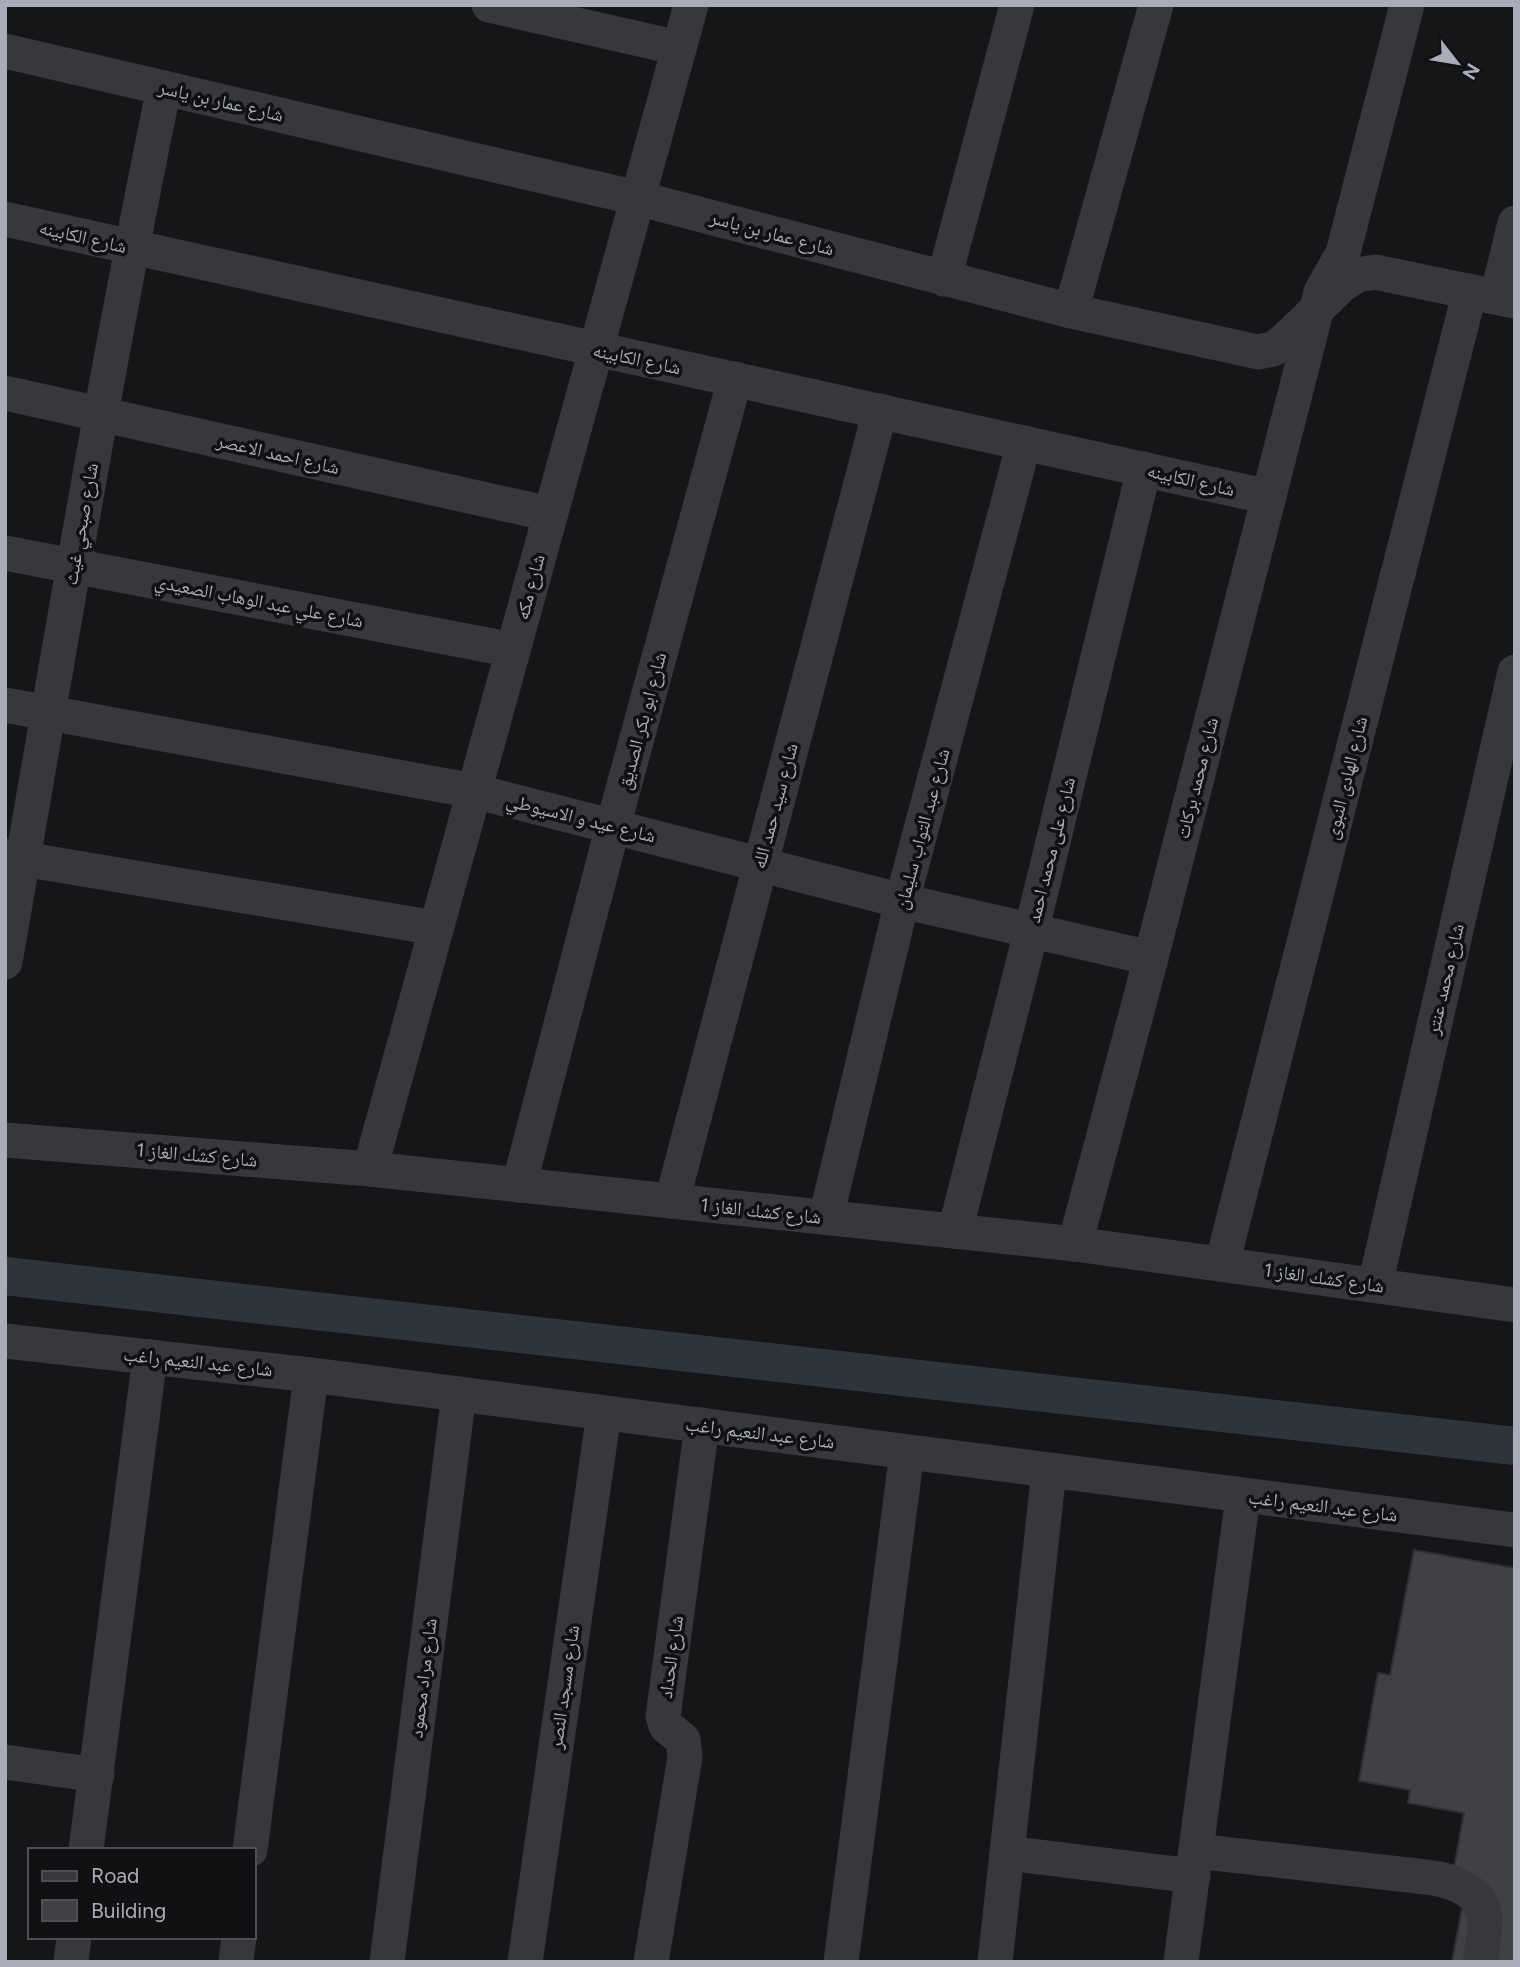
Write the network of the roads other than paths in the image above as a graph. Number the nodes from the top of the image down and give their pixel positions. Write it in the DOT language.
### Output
graph roads {
  1 [pos="489,5"];
  2 [pos="691,5"];
  3 [pos="1017,5"];
  4 [pos="1156,5"];
  5 [pos="1407,5"];
  6 [pos="679,48"];
  7 [pos="5,51"];
  8 [pos="164,88"];
  9 [pos="638,198"];
  10 [pos="5,219"];
  11 [pos="1515,223"];
  12 [pos="131,247"];
  13 [pos="944,279"];
  14 [pos="1494,296"];
  15 [pos="1071,310"];
  16 [pos="1316,311"];
  17 [pos="595,350"];
  18 [pos="735,379"];
  19 [pos="5,393"];
  20 [pos="880,411"];
  21 [pos="100,414"];
  22 [pos="1024,443"];
  23 [pos="1144,469"];
  24 [pos="1269,497"];
  25 [pos="550,514"];
  26 [pos="5,553"];
  27 [pos="74,566"];
  28 [pos="513,650"];
  29 [pos="1515,673"];
  30 [pos="5,705"];
  31 [pos="49,713"];
  32 [pos="474,791"];
  33 [pos="613,826"];
  34 [pos="14,857"];
  35 [pos="759,864"];
  36 [pos="902,901"];
  37 [pos="436,928"];
  38 [pos="1031,932"];
  39 [pos="1151,958"];
  40 [pos="5,962"];
  41 [pos="5,1140"];
  42 [pos="370,1169"];
  43 [pos="519,1185"];
  44 [pos="672,1201"];
  45 [pos="826,1217"];
  46 [pos="955,1231"];
  47 [pos="1074,1244"];
  48 [pos="1222,1264"];
  49 [pos="1375,1285"];
  50 [pos="1515,1305"];
  51 [pos="5,1341"];
  52 [pos="150,1357"];
  53 [pos="311,1375"];
  54 [pos="459,1394"];
  55 [pos="604,1413"];
  56 [pos="702,1425"];
  57 [pos="906,1452"];
  58 [pos="1049,1471"];
  59 [pos="1243,1496"];
  60 [pos="1515,1530"];
  61 [pos="5,1762"];
  62 [pos="97,1775"];
  63 [pos="86,1848"];
  64 [pos="250,1848"];
  65 [pos="1007,1853"];
  66 [pos="1194,1863"];
  67 [pos="74,1939"];
  68 [pos="239,1939"];
  69 [pos="71,1962"];
  70 [pos="236,1962"];
  71 [pos="387,1962"];
  72 [pos="525,1962"];
  73 [pos="651,1962"];
  74 [pos="841,1962"];
  75 [pos="995,1962"];
  76 [pos="1181,1962"];
  77 [pos="1480,1962"];
  1 -- 6 [label="street"];
  2 -- 6 [label="street, شارع مكه"];
  3 -- 13 [label="street"];
  4 -- 15 [label="street"];
  5 -- 16 [label="street, شارع محمد بركات"];
  6 -- 9 [label="street, شارع مكه"];
  7 -- 8 [label="street, شارع عمار بن ياسر"];
  8 -- 9 [label="street, شارع عمار بن ياسر"];
  8 -- 12 [label="street, شارع صبحي غيث"];
  9 -- 13 [label="street, شارع عمار بن ياسر"];
  9 -- 17 [label="street, شارع مكه"];
  10 -- 12 [label="street, شارع الكابينه"];
  11 -- 14 [label="street, شارع الهادى النبوى"];
  12 -- 17 [label="street, شارع الكابينه"];
  12 -- 21 [label="street, شارع صبحي غيث"];
  13 -- 15 [label="street, شارع عمار بن ياسر"];
  14 -- 16 [label="street, شارع عمار بن ياسر"];
  14 -- 48 [label="street, شارع الهادى النبوى"];
  15 -- 16 [label="street, شارع عمار بن ياسر"];
  16 -- 24 [label="street, شارع محمد بركات"];
  17 -- 18 [label="street, شارع الكابينه"];
  17 -- 25 [label="street, شارع مكه"];
  18 -- 20 [label="street, شارع الكابينه"];
  18 -- 33 [label="street, شارع ابو بكر الصديق"];
  19 -- 21 [label="street, شارع احمد الاعصر"];
  20 -- 22 [label="street, شارع الكابينه"];
  20 -- 35 [label="street, شارع سيد حمد الله"];
  21 -- 25 [label="street, شارع احمد الاعصر"];
  21 -- 27 [label="street, شارع صبحي غيث"];
  22 -- 23 [label="street, شارع الكابينه"];
  22 -- 36 [label="street, شارع عبد التواب سليمان"];
  23 -- 24 [label="street, شارع الكابينه"];
  23 -- 38 [label="street, شارع على محمد احمد"];
  24 -- 39 [label="street, شارع محمد بركات"];
  25 -- 28 [label="street, شارع مكه"];
  26 -- 27 [label="street, شارع علي عبد الوهاب الصعيدي"];
  27 -- 28 [label="street, شارع علي عبد الوهاب الصعيدي"];
  27 -- 31 [label="street, شارع صبحي غيث"];
  28 -- 32 [label="street, شارع مكه"];
  29 -- 49 [label="street, شارع محمد عنتر"];
  30 -- 31 [label="street, شارع عيد و الاسيوطي"];
  31 -- 32 [label="street, شارع عيد و الاسيوطي"];
  31 -- 34 [label="street, شارع صبحي غيث"];
  32 -- 33 [label="street, شارع عيد و الاسيوطي"];
  32 -- 37 [label="street, شارع مكه"];
  33 -- 35 [label="street, شارع عيد و الاسيوطي"];
  33 -- 43 [label="street, شارع ابو بكر الصديق"];
  34 -- 37 [label="street"];
  34 -- 40 [label="street, شارع صبحي غيث"];
  35 -- 36 [label="street, شارع عيد و الاسيوطي"];
  35 -- 44 [label="street, شارع سيد حمد الله"];
  36 -- 38 [label="street, شارع عيد و الاسيوطي"];
  36 -- 45 [label="street, شارع عبد التواب سليمان"];
  37 -- 42 [label="street, شارع مكه"];
  38 -- 39 [label="street, شارع عيد و الاسيوطي"];
  38 -- 46 [label="street, شارع على محمد احمد"];
  39 -- 47 [label="street, شارع محمد بركات"];
  41 -- 42 [label="street, شارع كشك الغاز 1"];
  42 -- 43 [label="street, شارع كشك الغاز 1"];
  43 -- 44 [label="street, شارع كشك الغاز 1"];
  44 -- 45 [label="street, شارع كشك الغاز 1"];
  45 -- 46 [label="street, شارع كشك الغاز 1"];
  46 -- 47 [label="street, شارع كشك الغاز 1"];
  47 -- 48 [label="street, شارع كشك الغاز 1"];
  48 -- 49 [label="street, شارع كشك الغاز 1"];
  49 -- 50 [label="street, شارع كشك الغاز 1"];
  51 -- 52 [label="street, شارع عبد النعيم راغب"];
  52 -- 53 [label="street, شارع عبد النعيم راغب"];
  52 -- 62 [label="street"];
  53 -- 54 [label="street, شارع عبد النعيم راغب"];
  53 -- 64 [label="street"];
  54 -- 55 [label="street, شارع عبد النعيم راغب"];
  54 -- 71 [label="street, شارع مراد محمود"];
  55 -- 56 [label="street, شارع عبد النعيم راغب"];
  55 -- 72 [label="street, شارع مسجد النصر"];
  56 -- 57 [label="street, شارع عبد النعيم راغب"];
  56 -- 73 [label="street, شارع الحداد"];
  57 -- 58 [label="street, شارع عبد النعيم راغب"];
  57 -- 74 [label="street"];
  58 -- 59 [label="street, شارع عبد النعيم راغب"];
  58 -- 65 [label="street"];
  59 -- 60 [label="street, شارع عبد النعيم راغب"];
  59 -- 66 [label="street"];
  61 -- 62 [label="street"];
  62 -- 63 [label="street"];
  65 -- 66 [label="street"];
  65 -- 75 [label="street"];
  66 -- 76 [label="street"];
  66 -- 77 [label="street"];
  67 -- 69 [label="street"];
  68 -- 70 [label="street"];
}
